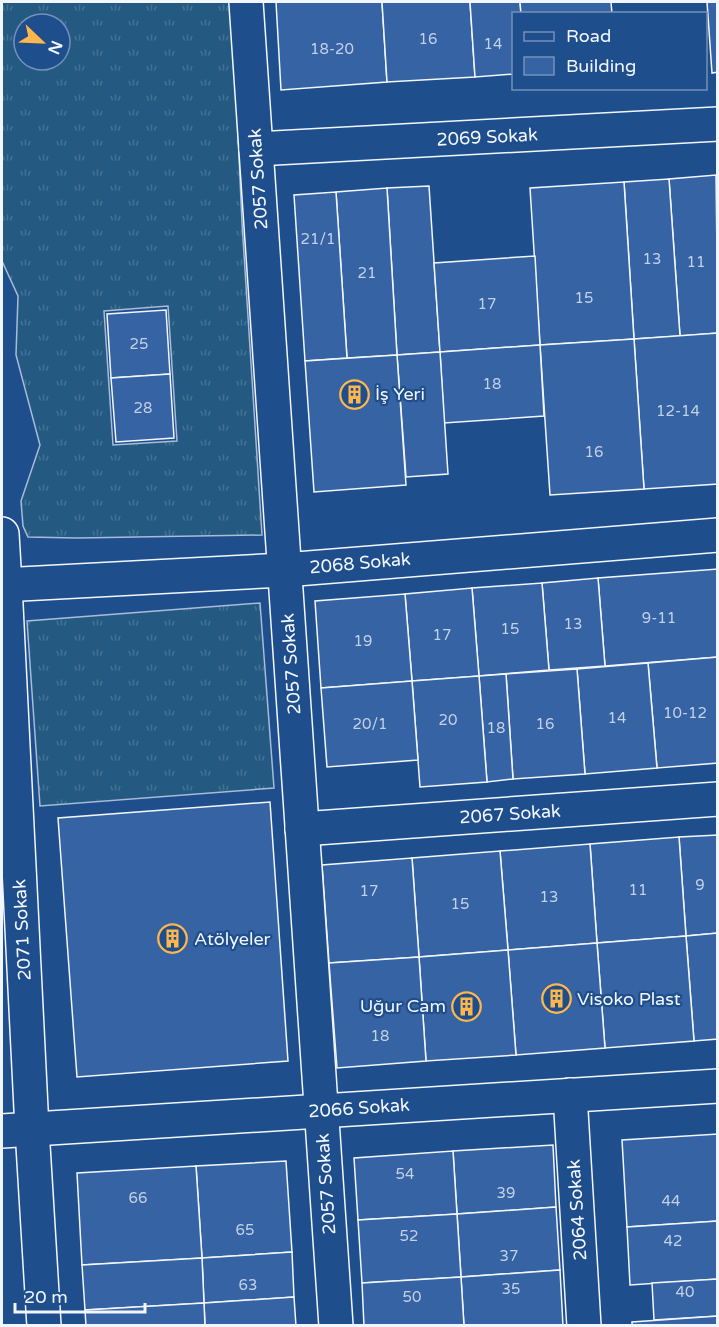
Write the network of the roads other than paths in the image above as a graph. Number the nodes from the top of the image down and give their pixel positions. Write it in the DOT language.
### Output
graph roads {
  1 [pos="246,2"];
  2 [pos="717,124"];
  3 [pos="256,149"];
  4 [pos="2,534"];
  5 [pos="717,535"];
  6 [pos="284,570"];
  7 [pos="3,585"];
  8 [pos="717,799"];
  9 [pos="302,829"];
  10 [pos="10,854"];
  11 [pos="717,1086"];
  12 [pos="570,1095"];
  13 [pos="321,1110"];
  14 [pos="17,1130"];
  15 [pos="44,1326"];
  16 [pos="336,1326"];
  17 [pos="584,1326"];
  1 -- 3 [label="street, 2057 Sokak"];
  2 -- 3 [label="street, 2069 Sokak"];
  3 -- 6 [label="street, 2057 Sokak"];
  4 -- 7 [label="street, 2071 Sokak"];
  5 -- 6 [label="street, 2068 Sokak"];
  6 -- 7 [label="street, 2068 Sokak"];
  6 -- 9 [label="street, 2057 Sokak"];
  7 -- 10 [label="street, 2071 Sokak"];
  8 -- 9 [label="street, 2067 Sokak"];
  9 -- 13 [label="street, 2057 Sokak"];
  10 -- 14 [label="street, 2071 Sokak"];
  11 -- 12 [label="street, 2066 Sokak"];
  12 -- 13 [label="street, 2066 Sokak"];
  12 -- 17 [label="street, 2064 Sokak"];
  13 -- 14 [label="street, 2066 Sokak"];
  13 -- 16 [label="street, 2057 Sokak"];
  14 -- 15 [label="street, 2071 Sokak"];
}
